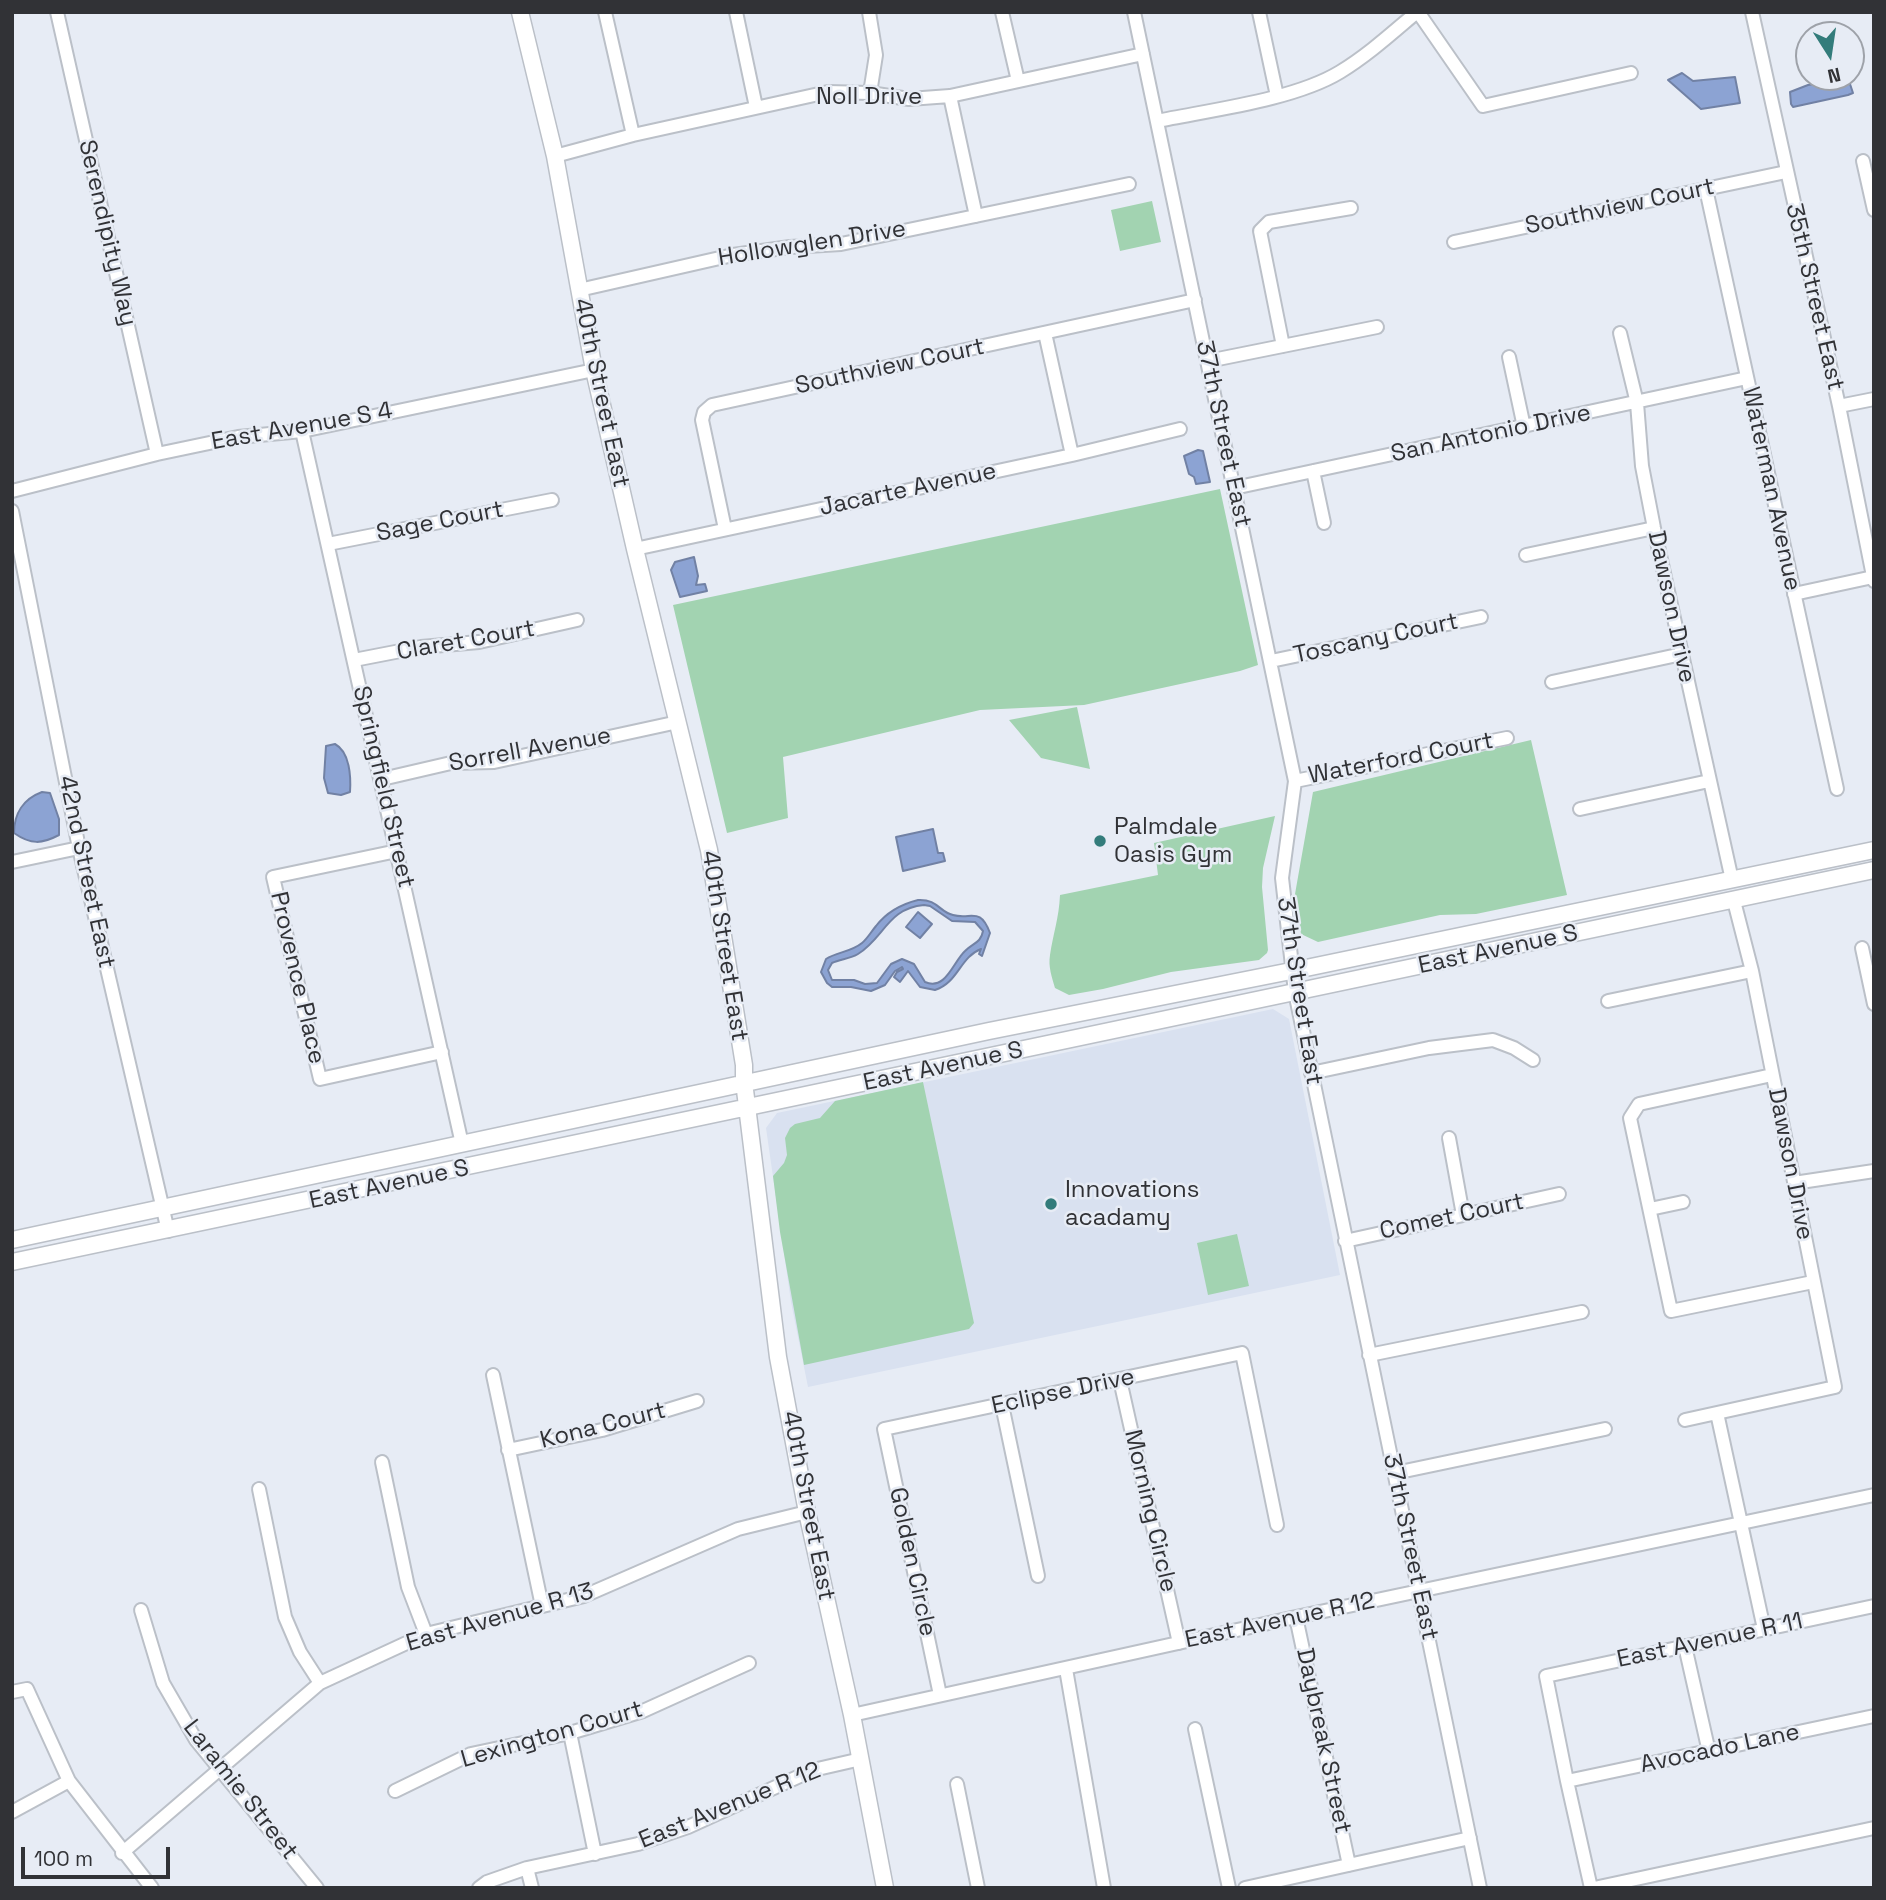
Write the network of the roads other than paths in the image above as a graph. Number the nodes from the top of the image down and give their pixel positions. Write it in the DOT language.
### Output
graph roads {
  1 [pos="57,12"];
  2 [pos="520,12"];
  3 [pos="605,12"];
  4 [pos="736,12"];
  5 [pos="869,12"];
  6 [pos="1002,12"];
  7 [pos="1134,12"];
  8 [pos="1259,12"];
  9 [pos="1418,12"];
  10 [pos="1752,12"];
  11 [pos="1143,54"];
  12 [pos="1632,73"];
  13 [pos="1018,81"];
  14 [pos="870,93"];
  15 [pos="950,96"];
  16 [pos="1277,96"];
  17 [pos="757,107"];
  18 [pos="1157,121"];
  19 [pos="633,135"];
  20 [pos="555,156"];
  21 [pos="1863,161"];
  22 [pos="1786,172"];
  23 [pos="1129,184"];
  24 [pos="1706,189"];
  25 [pos="1351,208"];
  26 [pos="1874,210"];
  27 [pos="976,216"];
  28 [pos="1454,242"];
  29 [pos="579,290"];
  30 [pos="1195,300"];
  31 [pos="1377,327"];
  32 [pos="1045,333"];
  33 [pos="1620,333"];
  34 [pos="1283,346"];
  35 [pos="1509,357"];
  36 [pos="1208,361"];
  37 [pos="594,370"];
  38 [pos="1747,379"];
  39 [pos="1874,399"];
  40 [pos="1637,403"];
  41 [pos="1839,406"];
  42 [pos="1524,426"];
  43 [pos="1180,429"];
  44 [pos="302,431"];
  45 [pos="157,454"];
  46 [pos="1072,455"];
  47 [pos="1313,471"];
  48 [pos="1234,488"];
  49 [pos="12,491"];
  50 [pos="552,500"];
  51 [pos="12,511"];
  52 [pos="1324,523"];
  53 [pos="1654,528"];
  54 [pos="726,529"];
  55 [pos="328,544"];
  56 [pos="635,549"];
  57 [pos="1526,555"];
  58 [pos="1873,579"];
  59 [pos="1794,594"];
  60 [pos="1482,617"];
  61 [pos="577,620"];
  62 [pos="1682,654"];
  63 [pos="354,660"];
  64 [pos="1270,661"];
  65 [pos="1552,682"];
  66 [pos="678,722"];
  67 [pos="1507,738"];
  68 [pos="382,779"];
  69 [pos="1296,780"];
  70 [pos="1709,782"];
  71 [pos="1837,789"];
  72 [pos="1580,809"];
  73 [pos="79,848"];
  74 [pos="1874,850"];
  75 [pos="397,851"];
  76 [pos="12,862"];
  77 [pos="1874,870"];
  78 [pos="1732,880"];
  79 [pos="1734,901"];
  80 [pos="1862,948"];
  81 [pos="1292,971"];
  82 [pos="1752,971"];
  83 [pos="1295,992"];
  84 [pos="1608,1001"];
  85 [pos="1874,1004"];
  86 [pos="442,1052"];
  87 [pos="1533,1060"];
  88 [pos="1311,1073"];
  89 [pos="1772,1075"];
  90 [pos="744,1083"];
  91 [pos="747,1107"];
  92 [pos="1449,1138"];
  93 [pos="462,1144"];
  94 [pos="1874,1171"];
  95 [pos="1794,1183"];
  96 [pos="1559,1194"];
  97 [pos="1683,1202"];
  98 [pos="163,1209"];
  99 [pos="1650,1209"];
  100 [pos="1463,1215"];
  101 [pos="168,1231"];
  102 [pos="12,1240"];
  103 [pos="1345,1241"];
  104 [pos="12,1262"];
  105 [pos="1813,1282"];
  106 [pos="1583,1312"];
  107 [pos="1368,1355"];
  108 [pos="493,1375"];
  109 [pos="1120,1380"];
  110 [pos="697,1401"];
  111 [pos="1002,1405"];
  112 [pos="1717,1413"];
  113 [pos="1685,1420"];
  114 [pos="884,1429"];
  115 [pos="1605,1429"];
  116 [pos="508,1450"];
  117 [pos="382,1462"];
  118 [pos="1395,1473"];
  119 [pos="260,1489"];
  120 [pos="1874,1495"];
  121 [pos="807,1512"];
  122 [pos="1742,1523"];
  123 [pos="1277,1525"];
  124 [pos="1038,1576"];
  125 [pos="1419,1591"];
  126 [pos="542,1606"];
  127 [pos="1874,1606"];
  128 [pos="141,1610"];
  129 [pos="1296,1617"];
  130 [pos="1764,1629"];
  131 [pos="426,1634"];
  132 [pos="1179,1643"];
  133 [pos="1685,1646"];
  134 [pos="749,1663"];
  135 [pos="1066,1669"];
  136 [pos="320,1684"];
  137 [pos="12,1692"];
  138 [pos="940,1695"];
  139 [pos="852,1715"];
  140 [pos="1874,1716"];
  141 [pos="1195,1729"];
  142 [pos="570,1733"];
  143 [pos="1709,1752"];
  144 [pos="861,1759"];
  145 [pos="219,1769"];
  146 [pos="69,1780"];
  147 [pos="1567,1781"];
  148 [pos="957,1784"];
  149 [pos="394,1791"];
  150 [pos="12,1812"];
  151 [pos="1874,1828"];
  152 [pos="1469,1838"];
  153 [pos="122,1853"];
  154 [pos="595,1854"];
  155 [pos="1349,1865"];
  156 [pos="527,1868"];
  157 [pos="152,1888"];
  158 [pos="317,1888"];
  159 [pos="479,1888"];
  160 [pos="532,1888"];
  161 [pos="886,1888"];
  162 [pos="978,1888"];
  163 [pos="1104,1888"];
  164 [pos="1229,1888"];
  165 [pos="1245,1888"];
  166 [pos="1480,1888"];
  167 [pos="1593,1888"];
  1 -- 45 [label="street, Serendipity Way"];
  2 -- 20 [label="main road, 40th Street East"];
  3 -- 19 [label="street"];
  4 -- 17 [label="street"];
  5 -- 14 [label="street"];
  6 -- 13 [label="street"];
  7 -- 11 [label="street, 37th Street East"];
  8 -- 16 [label="street"];
  9 -- 12 [label="street"];
  9 -- 16 [label="street"];
  10 -- 22 [label="street, 35th Street East"];
  11 -- 13 [label="street, Noll Drive"];
  11 -- 18 [label="street, 37th Street East"];
  13 -- 15 [label="street, Noll Drive"];
  14 -- 15 [label="street, Noll Drive"];
  14 -- 17 [label="street, Noll Drive"];
  15 -- 27 [label="street"];
  16 -- 18 [label="street"];
  17 -- 19 [label="street, Noll Drive"];
  18 -- 30 [label="street, 37th Street East"];
  19 -- 20 [label="street, Noll Drive"];
  20 -- 29 [label="main road, 40th Street East"];
  21 -- 26 [label="street"];
  22 -- 24 [label="street, Southview Court"];
  22 -- 41 [label="street, 35th Street East"];
  23 -- 27 [label="street, Hollowglen Drive"];
  24 -- 28 [label="street, Southview Court"];
  24 -- 38 [label="street, Waterman Avenue"];
  25 -- 34 [label="street"];
  27 -- 29 [label="street, Hollowglen Drive"];
  29 -- 37 [label="main road, 40th Street East"];
  30 -- 32 [label="street, Southview Court"];
  30 -- 36 [label="street, 37th Street East"];
  31 -- 34 [label="street"];
  32 -- 46 [label="street"];
  32 -- 54 [label="street, Southview Court"];
  33 -- 40 [label="street, Dawson Drive"];
  34 -- 36 [label="street"];
  35 -- 42 [label="street"];
  36 -- 48 [label="street, 37th Street East"];
  37 -- 44 [label="street, East Avenue S 4"];
  37 -- 56 [label="main road, 40th Street East"];
  38 -- 40 [label="street, San Antonio Drive"];
  38 -- 59 [label="street, Waterman Avenue"];
  39 -- 41 [label="street"];
  40 -- 42 [label="street, San Antonio Drive"];
  40 -- 53 [label="street, Dawson Drive"];
  41 -- 58 [label="street, 35th Street East"];
  42 -- 47 [label="street, San Antonio Drive"];
  43 -- 46 [label="street, Jacarte Avenue"];
  44 -- 45 [label="street, East Avenue S 4"];
  44 -- 55 [label="street, Springfield Street"];
  45 -- 49 [label="street, East Avenue S 4"];
  46 -- 54 [label="street, Jacarte Avenue"];
  47 -- 48 [label="street, San Antonio Drive"];
  47 -- 52 [label="street"];
  48 -- 64 [label="street, 37th Street East"];
  50 -- 55 [label="street, Sage Court"];
  51 -- 73 [label="street, 42nd Street East"];
  53 -- 57 [label="street"];
  53 -- 62 [label="street, Dawson Drive"];
  54 -- 56 [label="street, Jacarte Avenue"];
  55 -- 63 [label="street, Springfield Street"];
  56 -- 66 [label="main road, 40th Street East"];
  58 -- 59 [label="street"];
  59 -- 71 [label="street, Waterman Avenue"];
  60 -- 64 [label="street, Toscany Court"];
  61 -- 63 [label="street, Claret Court"];
  62 -- 65 [label="street"];
  62 -- 70 [label="street, Dawson Drive"];
  63 -- 68 [label="street, Springfield Street"];
  64 -- 69 [label="street, 37th Street East"];
  66 -- 68 [label="street, Sorrell Avenue"];
  66 -- 90 [label="main road, 40th Street East"];
  67 -- 69 [label="street, Waterford Court"];
  68 -- 75 [label="street, Springfield Street"];
  69 -- 81 [label="street, 37th Street East"];
  70 -- 72 [label="street"];
  70 -- 78 [label="street, Dawson Drive"];
  73 -- 76 [label="street"];
  73 -- 98 [label="street, 42nd Street East"];
  74 -- 78 [label="main road, East Avenue S"];
  75 -- 86 [label="street, Springfield Street"];
  75 -- 86 [label="street, Provence Place"];
  77 -- 79 [label="main road, East Avenue S"];
  78 -- 81 [label="main road, East Avenue S"];
  79 -- 82 [label="street, Dawson Drive"];
  79 -- 83 [label="main road, East Avenue S"];
  80 -- 85 [label="street"];
  81 -- 83 [label="street, 37th Street East"];
  81 -- 90 [label="main road, East Avenue S"];
  82 -- 84 [label="street"];
  82 -- 89 [label="street, Dawson Drive"];
  83 -- 88 [label="street, 37th Street East"];
  83 -- 91 [label="main road, East Avenue S"];
  86 -- 93 [label="street, Springfield Street"];
  87 -- 88 [label="street"];
  88 -- 103 [label="street, 37th Street East"];
  89 -- 95 [label="street, Dawson Drive"];
  89 -- 99 [label="street"];
  90 -- 91 [label="main road, 40th Street East"];
  90 -- 93 [label="main road, East Avenue S"];
  91 -- 101 [label="main road, East Avenue S"];
  91 -- 121 [label="main road, 40th Street East"];
  92 -- 100 [label="street"];
  93 -- 98 [label="main road, East Avenue S"];
  94 -- 95 [label="street"];
  95 -- 105 [label="street, Dawson Drive"];
  96 -- 100 [label="street, Comet Court"];
  97 -- 99 [label="street"];
  98 -- 101 [label="street, 42nd Street East"];
  98 -- 102 [label="main road, East Avenue S"];
  99 -- 105 [label="street"];
  100 -- 103 [label="street, Comet Court"];
  101 -- 104 [label="main road, East Avenue S"];
  103 -- 107 [label="street, 37th Street East"];
  105 -- 112 [label="street, Dawson Drive"];
  106 -- 107 [label="street"];
  107 -- 118 [label="street, 37th Street East"];
  108 -- 116 [label="street"];
  109 -- 111 [label="street, Eclipse Drive"];
  109 -- 123 [label="street, Eclipse Drive"];
  109 -- 132 [label="street, Morning Circle"];
  110 -- 116 [label="street, Kona Court"];
  111 -- 114 [label="street, Eclipse Drive"];
  111 -- 124 [label="street"];
  112 -- 113 [label="street"];
  112 -- 122 [label="street"];
  114 -- 138 [label="street, Golden Circle"];
  115 -- 118 [label="street"];
  116 -- 126 [label="street"];
  117 -- 131 [label="street"];
  118 -- 125 [label="street, 37th Street East"];
  119 -- 136 [label="street"];
  120 -- 122 [label="street, East Avenue R 12"];
  121 -- 126 [label="street, East Avenue R 13"];
  121 -- 139 [label="main road, 40th Street East"];
  122 -- 125 [label="street, East Avenue R 12"];
  122 -- 130 [label="street"];
  125 -- 129 [label="street, East Avenue R 12"];
  125 -- 152 [label="street, 37th Street East"];
  126 -- 131 [label="street, East Avenue R 13"];
  127 -- 130 [label="street, East Avenue R 11"];
  128 -- 145 [label="street, Laramie Street"];
  129 -- 132 [label="street, East Avenue R 12"];
  129 -- 155 [label="street, Daybreak Street"];
  130 -- 133 [label="street, East Avenue R 11"];
  131 -- 136 [label="street, East Avenue R 13"];
  132 -- 135 [label="street, East Avenue R 12"];
  133 -- 143 [label="street"];
  133 -- 147 [label="street, East Avenue R 11"];
  134 -- 142 [label="street, Lexington Court"];
  135 -- 138 [label="street, East Avenue R 12"];
  135 -- 163 [label="street"];
  136 -- 145 [label="street, East Avenue R 13"];
  137 -- 146 [label="street"];
  138 -- 139 [label="street, East Avenue R 12"];
  139 -- 144 [label="main road, 40th Street East"];
  140 -- 143 [label="street, Avocado Lane"];
  141 -- 164 [label="street"];
  142 -- 149 [label="street, Lexington Court"];
  142 -- 154 [label="street"];
  143 -- 147 [label="street, Avocado Lane"];
  144 -- 154 [label="street, East Avenue R 12"];
  144 -- 161 [label="main road, 40th Street East"];
  145 -- 153 [label="street, East Avenue R 13"];
  145 -- 158 [label="street, Laramie Street"];
  146 -- 150 [label="street"];
  146 -- 153 [label="street"];
  147 -- 167 [label="street"];
  148 -- 162 [label="street"];
  151 -- 167 [label="street"];
  152 -- 155 [label="street"];
  152 -- 166 [label="street, 37th Street East"];
  153 -- 157 [label="street"];
  154 -- 156 [label="street, East Avenue R 12"];
  155 -- 165 [label="street"];
  156 -- 159 [label="street, East Avenue R 12"];
  156 -- 160 [label="street"];
}
